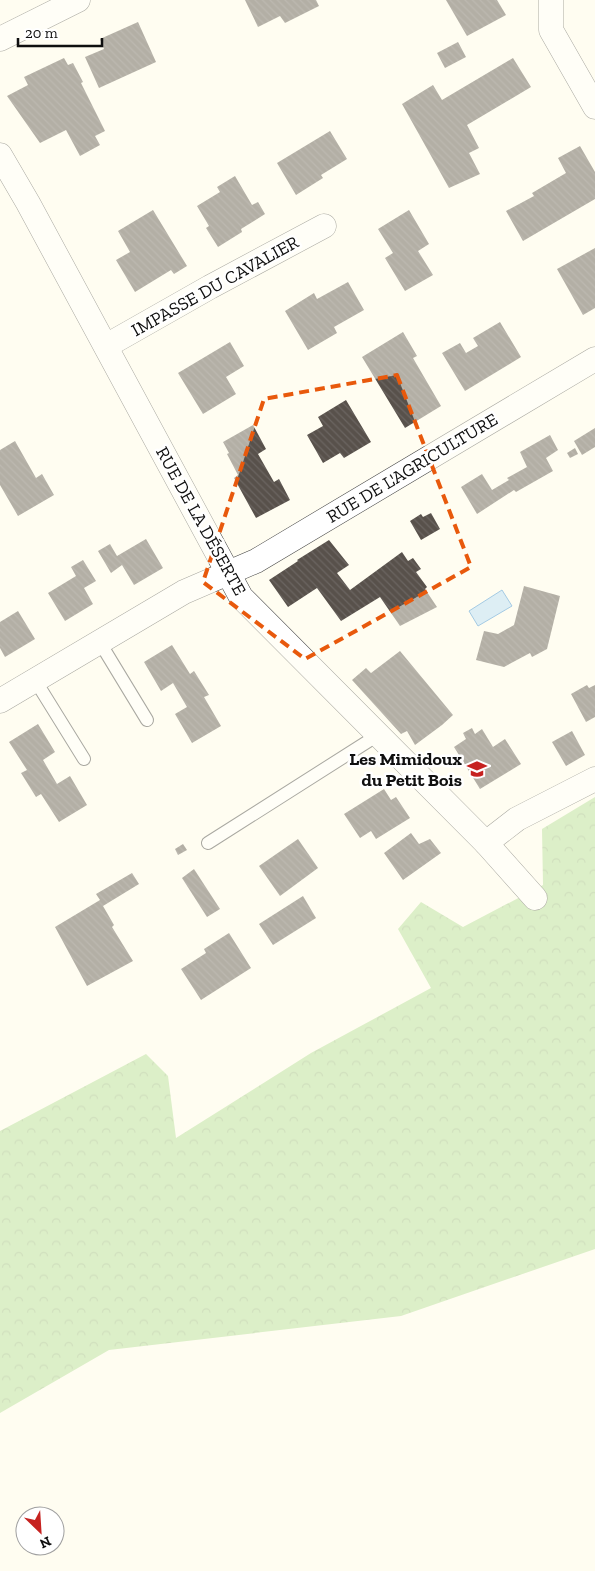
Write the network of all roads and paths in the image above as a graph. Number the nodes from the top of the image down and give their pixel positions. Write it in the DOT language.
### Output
graph roads {
  1 [pos="78,0"];
  2 [pos="550,0"];
  3 [pos="0,40"];
  4 [pos="595,107"];
  5 [pos="0,155"];
  6 [pos="324,226"];
  7 [pos="106,346"];
  8 [pos="595,359"];
  9 [pos="228,574"];
  10 [pos="99,641"];
  11 [pos="35,680"];
  12 [pos="0,701"];
  13 [pos="147,720"];
  14 [pos="378,735"];
  15 [pos="84,759"];
  16 [pos="595,779"];
  17 [pos="486,842"];
  18 [pos="208,844"];
  19 [pos="536,898"];
  1 -- 3 [label="street"];
  2 -- 4 [label="street"];
  5 -- 7 [label="street, RUE DE LA DÉSERTE"];
  6 -- 7 [label="street, IMPASSE DU CAVALIER"];
  7 -- 9 [label="street, RUE DE LA DÉSERTE"];
  8 -- 9 [label="street, RUE DE L'AGRICULTURE"];
  9 -- 10 [label="street, RUE DE L'AGRICULTURE"];
  9 -- 14 [label="street, RUE DE LA DÉSERTE"];
  10 -- 11 [label="street, RUE DE L'AGRICULTURE"];
  10 -- 13 [label="lane"];
  11 -- 12 [label="street, RUE DE L'AGRICULTURE"];
  11 -- 15 [label="lane"];
  14 -- 17 [label="street, RUE DE LA DÉSERTE"];
  14 -- 18 [label="lane"];
  16 -- 17 [label="street"];
  17 -- 19 [label="street, RUE DE LA DÉSERTE"];
}
